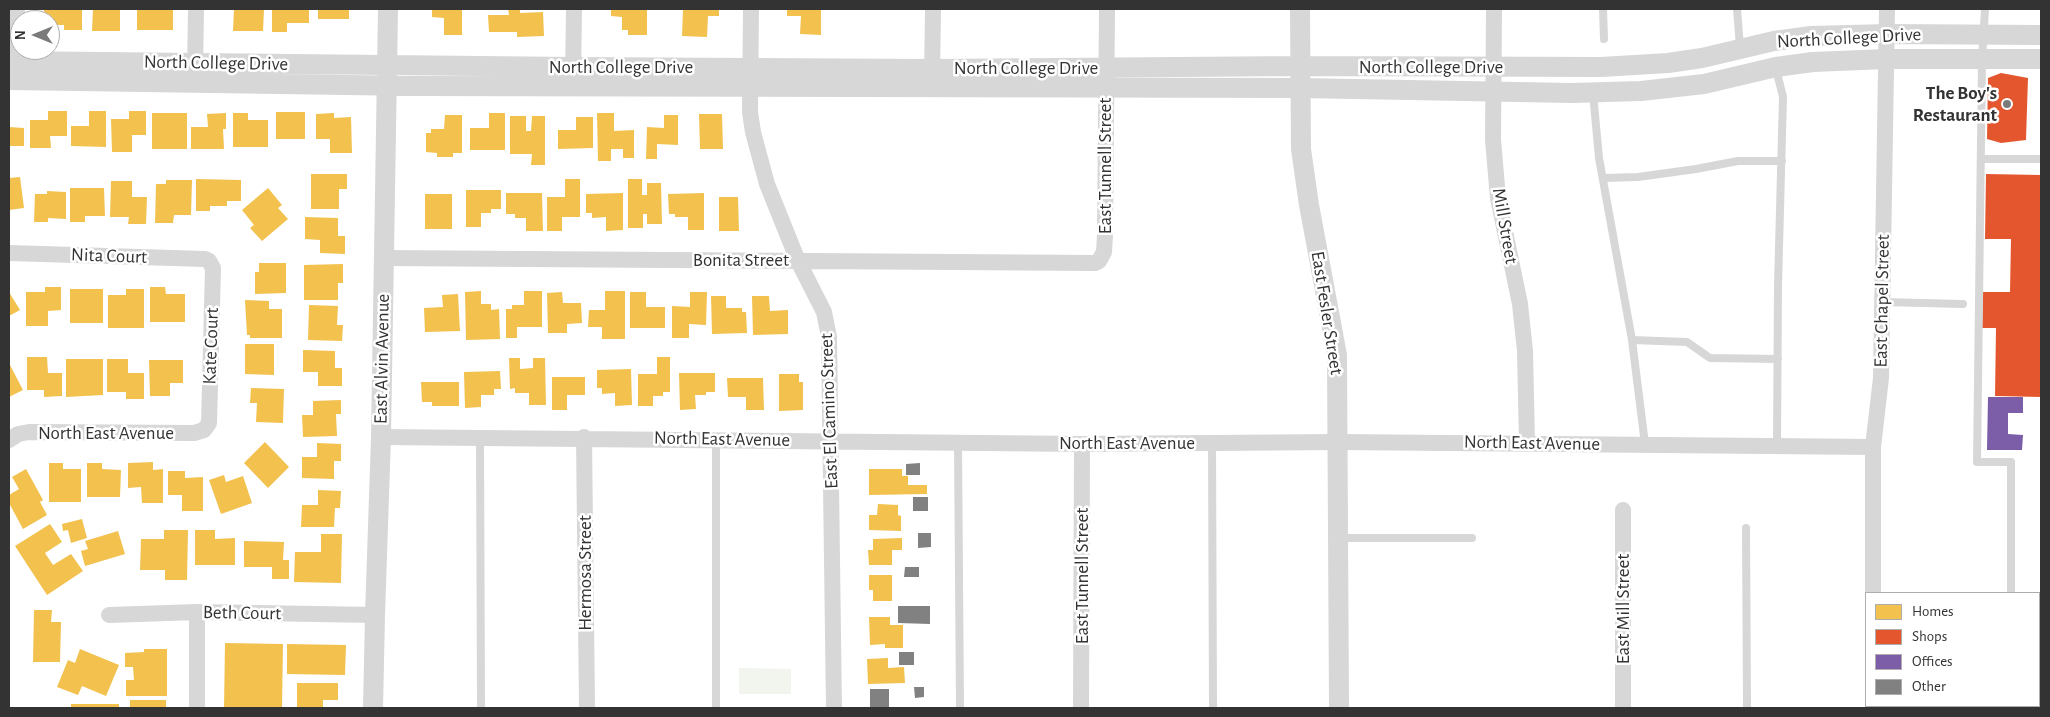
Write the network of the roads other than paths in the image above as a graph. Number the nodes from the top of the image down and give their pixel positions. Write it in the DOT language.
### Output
graph roads {
  1 [pos="17,9"];
  2 [pos="196,9"];
  3 [pos="388,9"];
  4 [pos="574,9"];
  5 [pos="751,9"];
  6 [pos="933,9"];
  7 [pos="1107,9"];
  8 [pos="1300,9"];
  9 [pos="1494,9"];
  10 [pos="1604,9"];
  11 [pos="1737,9"];
  12 [pos="1887,9"];
  13 [pos="1985,9"];
  14 [pos="1886,34"];
  15 [pos="1984,34"];
  16 [pos="2041,35"];
  17 [pos="1604,39"];
  18 [pos="1740,49"];
  19 [pos="1886,59"];
  20 [pos="1982,60"];
  21 [pos="2041,60"];
  22 [pos="195,63"];
  23 [pos="387,65"];
  24 [pos="1300,66"];
  25 [pos="1492,67"];
  26 [pos="1776,67"];
  27 [pos="1106,68"];
  28 [pos="12,71"];
  29 [pos="573,77"];
  30 [pos="750,77"];
  31 [pos="932,78"];
  32 [pos="195,83"];
  33 [pos="386,85"];
  34 [pos="1106,88"];
  35 [pos="1300,88"];
  36 [pos="1492,90"];
  37 [pos="1593,92"];
  38 [pos="1981,159"];
  39 [pos="2041,159"];
  40 [pos="1782,161"];
  41 [pos="1603,178"];
  42 [pos="9,254"];
  43 [pos="384,258"];
  44 [pos="209,261"];
  45 [pos="798,261"];
  46 [pos="1099,261"];
  47 [pos="1882,302"];
  48 [pos="1963,304"];
  49 [pos="1632,340"];
  50 [pos="1778,359"];
  51 [pos="204,430"];
  52 [pos="381,437"];
  53 [pos="584,437"];
  54 [pos="480,438"];
  55 [pos="716,439"];
  56 [pos="9,440"];
  57 [pos="831,440"];
  58 [pos="958,442"];
  59 [pos="1212,442"];
  60 [pos="1338,442"];
  61 [pos="1527,443"];
  62 [pos="1082,444"];
  63 [pos="1645,444"];
  64 [pos="1777,446"];
  65 [pos="1872,447"];
  66 [pos="1623,510"];
  67 [pos="1746,528"];
  68 [pos="1338,538"];
  69 [pos="1472,538"];
  70 [pos="1872,592"];
  71 [pos="2011,592"];
  72 [pos="197,612"];
  73 [pos="109,615"];
  74 [pos="375,615"];
  75 [pos="197,708"];
  76 [pos="374,708"];
  77 [pos="480,708"];
  78 [pos="587,708"];
  79 [pos="716,708"];
  80 [pos="834,708"];
  81 [pos="960,708"];
  82 [pos="1081,708"];
  83 [pos="1213,708"];
  84 [pos="1339,708"];
  85 [pos="1623,708"];
  86 [pos="1747,708"];
  1 -- 28 [label="street"];
  2 -- 22 [label="street"];
  3 -- 23 [label="street, East Alvin Avenue"];
  4 -- 29 [label="street"];
  5 -- 30 [label="street, East El Camino Street"];
  6 -- 31 [label="street"];
  7 -- 27 [label="street, East Tunnell Street"];
  8 -- 24 [label="street, East Fesler Street"];
  9 -- 25 [label="street, Mill Street"];
  10 -- 17 [label="lane"];
  11 -- 18 [label="lane"];
  12 -- 14 [label="street, East Chapel Street"];
  13 -- 15 [label="lane"];
  14 -- 15 [label="street, North College Drive"];
  14 -- 18 [label="street, North College Drive"];
  14 -- 19 [label="street, East Chapel Street"];
  15 -- 16 [label="street, North College Drive"];
  15 -- 20 [label="lane"];
  18 -- 25 [label="street, North College Drive"];
  19 -- 20 [label="street, North College Drive"];
  19 -- 26 [label="street, North College Drive"];
  19 -- 47 [label="street, East Chapel Street"];
  20 -- 21 [label="street, North College Drive"];
  20 -- 38 [label="lane"];
  22 -- 23 [label="street, North College Drive"];
  22 -- 28 [label="street, North College Drive"];
  22 -- 32 [label="street"];
  23 -- 29 [label="street, North College Drive"];
  23 -- 33 [label="street, East Alvin Avenue"];
  24 -- 25 [label="street, North College Drive"];
  24 -- 27 [label="street, North College Drive"];
  24 -- 35 [label="street, East Fesler Street"];
  25 -- 36 [label="street, Mill Street"];
  26 -- 37 [label="street, North College Drive"];
  26 -- 40 [label="lane"];
  27 -- 31 [label="street, North College Drive"];
  27 -- 34 [label="street, East Tunnell Street"];
  28 -- 32 [label="street, North College Drive"];
  29 -- 30 [label="street, North College Drive"];
  29 -- 33 [label="street, North College Drive"];
  30 -- 31 [label="street, North College Drive"];
  30 -- 45 [label="street, East El Camino Street"];
  31 -- 34 [label="street, North College Drive"];
  32 -- 33 [label="street, North College Drive"];
  33 -- 43 [label="street, East Alvin Avenue"];
  34 -- 35 [label="street, North College Drive"];
  34 -- 46 [label="street, East Tunnell Street"];
  35 -- 36 [label="street, North College Drive"];
  35 -- 60 [label="street, East Fesler Street"];
  36 -- 37 [label="street, North College Drive"];
  36 -- 61 [label="street, Mill Street"];
  37 -- 41 [label="lane"];
  38 -- 39 [label="lane"];
  38 -- 71 [label="lane"];
  40 -- 41 [label="lane"];
  40 -- 50 [label="lane"];
  41 -- 49 [label="lane"];
  42 -- 44 [label="street, Nita Court"];
  43 -- 45 [label="street, Bonita Street"];
  43 -- 52 [label="street, East Alvin Avenue"];
  44 -- 51 [label="street, Kate Court"];
  45 -- 46 [label="street, Bonita Street"];
  45 -- 57 [label="street, East El Camino Street"];
  47 -- 48 [label="lane"];
  47 -- 65 [label="street, East Chapel Street"];
  49 -- 50 [label="lane"];
  49 -- 63 [label="lane"];
  50 -- 64 [label="lane"];
  51 -- 56 [label="street, North East Avenue"];
  52 -- 54 [label="street, North East Avenue"];
  52 -- 74 [label="street, East Alvin Avenue"];
  53 -- 54 [label="street, North East Avenue"];
  53 -- 55 [label="street, North East Avenue"];
  53 -- 78 [label="street, Hermosa Street"];
  54 -- 77 [label="lane"];
  55 -- 57 [label="street, North East Avenue"];
  55 -- 79 [label="lane"];
  57 -- 58 [label="street, North East Avenue"];
  57 -- 80 [label="street, East El Camino Street"];
  58 -- 62 [label="street, North East Avenue"];
  58 -- 81 [label="lane"];
  59 -- 60 [label="street, North East Avenue"];
  59 -- 62 [label="street, North East Avenue"];
  59 -- 83 [label="lane"];
  60 -- 61 [label="street, North East Avenue"];
  60 -- 68 [label="street, East Fesler Street"];
  61 -- 63 [label="street, North East Avenue"];
  62 -- 82 [label="street, East Tunnell Street"];
  63 -- 64 [label="street, North East Avenue"];
  64 -- 65 [label="street, North East Avenue"];
  65 -- 70 [label="street, East Chapel Street"];
  66 -- 85 [label="street, East Mill Street"];
  67 -- 86 [label="lane"];
  68 -- 69 [label="lane"];
  68 -- 84 [label="street, East Fesler Street"];
  72 -- 73 [label="street, Beth Court"];
  72 -- 74 [label="street, Beth Court"];
  72 -- 75 [label="street"];
  74 -- 76 [label="street, East Alvin Avenue"];
}
